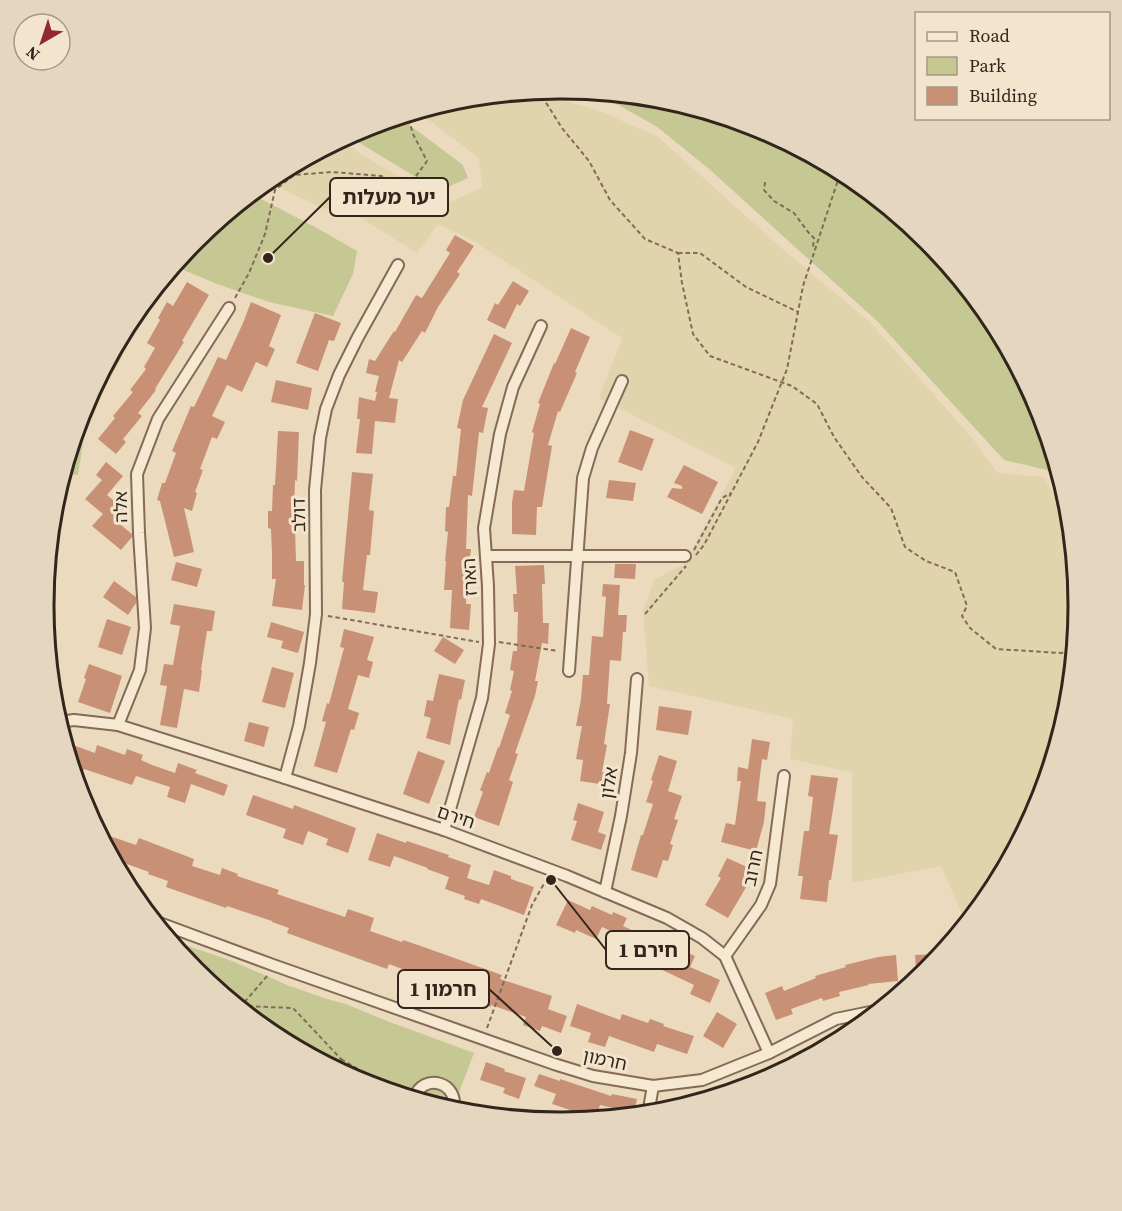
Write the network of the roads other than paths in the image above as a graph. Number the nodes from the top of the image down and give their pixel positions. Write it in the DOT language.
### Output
graph roads {
  1 [pos="398,265"];
  2 [pos="229,309"];
  3 [pos="541,326"];
  4 [pos="622,381"];
  5 [pos="486,556"];
  6 [pos="577,556"];
  7 [pos="685,556"];
  8 [pos="568,670"];
  9 [pos="637,679"];
  10 [pos="68,721"];
  11 [pos="118,725"];
  12 [pos="784,776"];
  13 [pos="285,778"];
  14 [pos="444,830"];
  15 [pos="605,891"];
  16 [pos="169,927"];
  17 [pos="725,956"];
  18 [pos="862,1014"];
  19 [pos="769,1053"];
  20 [pos="653,1086"];
  21 [pos="418,1092"];
  22 [pos="454,1101"];
  23 [pos="650,1105"];
  1 -- 13 [label="street, דולב"];
  2 -- 11 [label="street, אלה"];
  3 -- 5 [label="street, הארז"];
  4 -- 6 [label="street"];
  5 -- 6 [label="street"];
  5 -- 14 [label="street, הארז"];
  6 -- 7 [label="street"];
  6 -- 8 [label="street"];
  9 -- 15 [label="street, אלון"];
  10 -- 11 [label="street, חירם"];
  11 -- 13 [label="street, חירם"];
  12 -- 17 [label="street, חרוב"];
  13 -- 14 [label="street, חירם"];
  14 -- 15 [label="street, חירם"];
  15 -- 17 [label="street, חירם"];
  16 -- 20 [label="street, חרמון"];
  17 -- 19 [label="street, חירם"];
  18 -- 19 [label="street, חרמון"];
  19 -- 20 [label="street, חרמון"];
  20 -- 23 [label="street"];
  21 -- 22 [label="street"];
}
